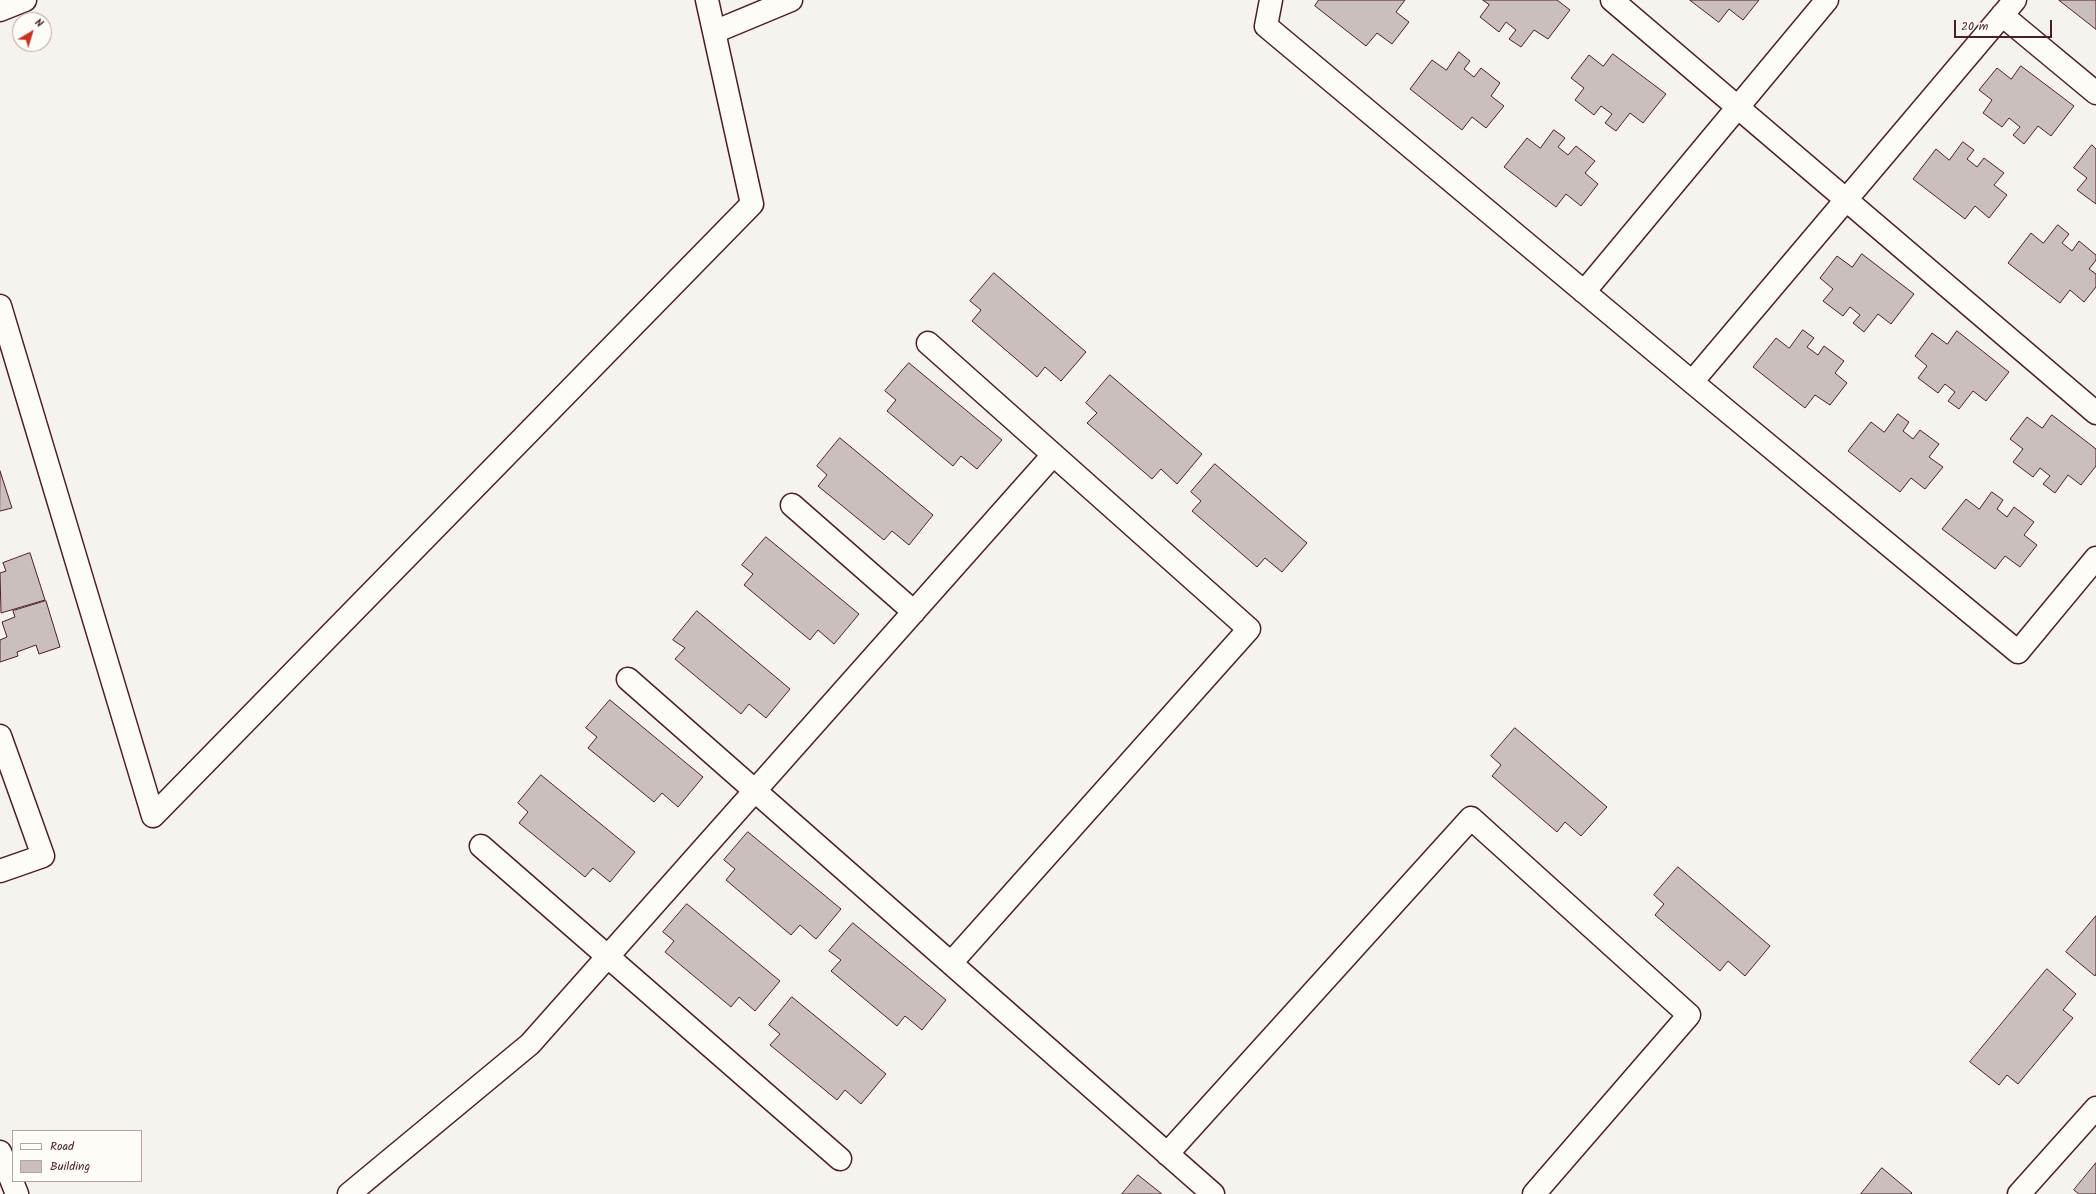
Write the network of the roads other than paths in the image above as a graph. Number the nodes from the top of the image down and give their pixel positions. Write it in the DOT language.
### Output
graph roads {
  1 [pos="25,0"];
  2 [pos="707,0"];
  3 [pos="791,0"];
  4 [pos="1271,0"];
  5 [pos="1612,0"];
  6 [pos="1827,0"];
  7 [pos="2008,8"];
  8 [pos="0,10"];
  9 [pos="714,32"];
  10 [pos="2096,93"];
  11 [pos="1738,107"];
  12 [pos="1846,199"];
  13 [pos="1584,292"];
  14 [pos="0,306"];
  15 [pos="928,343"];
  16 [pos="1692,382"];
  17 [pos="2096,413"];
  18 [pos="1053,455"];
  19 [pos="792,505"];
  20 [pos="2096,558"];
  21 [pos="914,612"];
  22 [pos="628,678"];
  23 [pos="0,736"];
  24 [pos="756,790"];
  25 [pos="481,846"];
  26 [pos="0,871"];
  27 [pos="608,957"];
  28 [pos="951,963"];
  29 [pos="2096,1108"];
  30 [pos="0,1152"];
  31 [pos="1167,1154"];
  32 [pos="840,1159"];
  33 [pos="16,1194"];
  34 [pos="349,1194"];
  35 [pos="1213,1194"];
  36 [pos="1534,1194"];
  37 [pos="2019,1194"];
  1 -- 8 [label="street"];
  2 -- 9 [label="street"];
  3 -- 9 [label="street"];
  4 -- 13 [label="street"];
  5 -- 11 [label="street"];
  6 -- 11 [label="street"];
  7 -- 10 [label="street"];
  7 -- 12 [label="street"];
  9 -- 14 [label="street"];
  11 -- 12 [label="street"];
  11 -- 13 [label="street"];
  12 -- 16 [label="street"];
  12 -- 17 [label="street"];
  13 -- 16 [label="street"];
  15 -- 18 [label="street"];
  16 -- 20 [label="street"];
  18 -- 21 [label="street"];
  18 -- 28 [label="street"];
  19 -- 21 [label="street"];
  21 -- 24 [label="street"];
  22 -- 24 [label="street"];
  23 -- 26 [label="street"];
  24 -- 27 [label="street"];
  24 -- 28 [label="street"];
  25 -- 27 [label="street"];
  27 -- 32 [label="street"];
  27 -- 34 [label="street"];
  28 -- 31 [label="street"];
  29 -- 37 [label="street"];
  30 -- 33 [label="street"];
  31 -- 35 [label="street"];
  31 -- 36 [label="street"];
}
